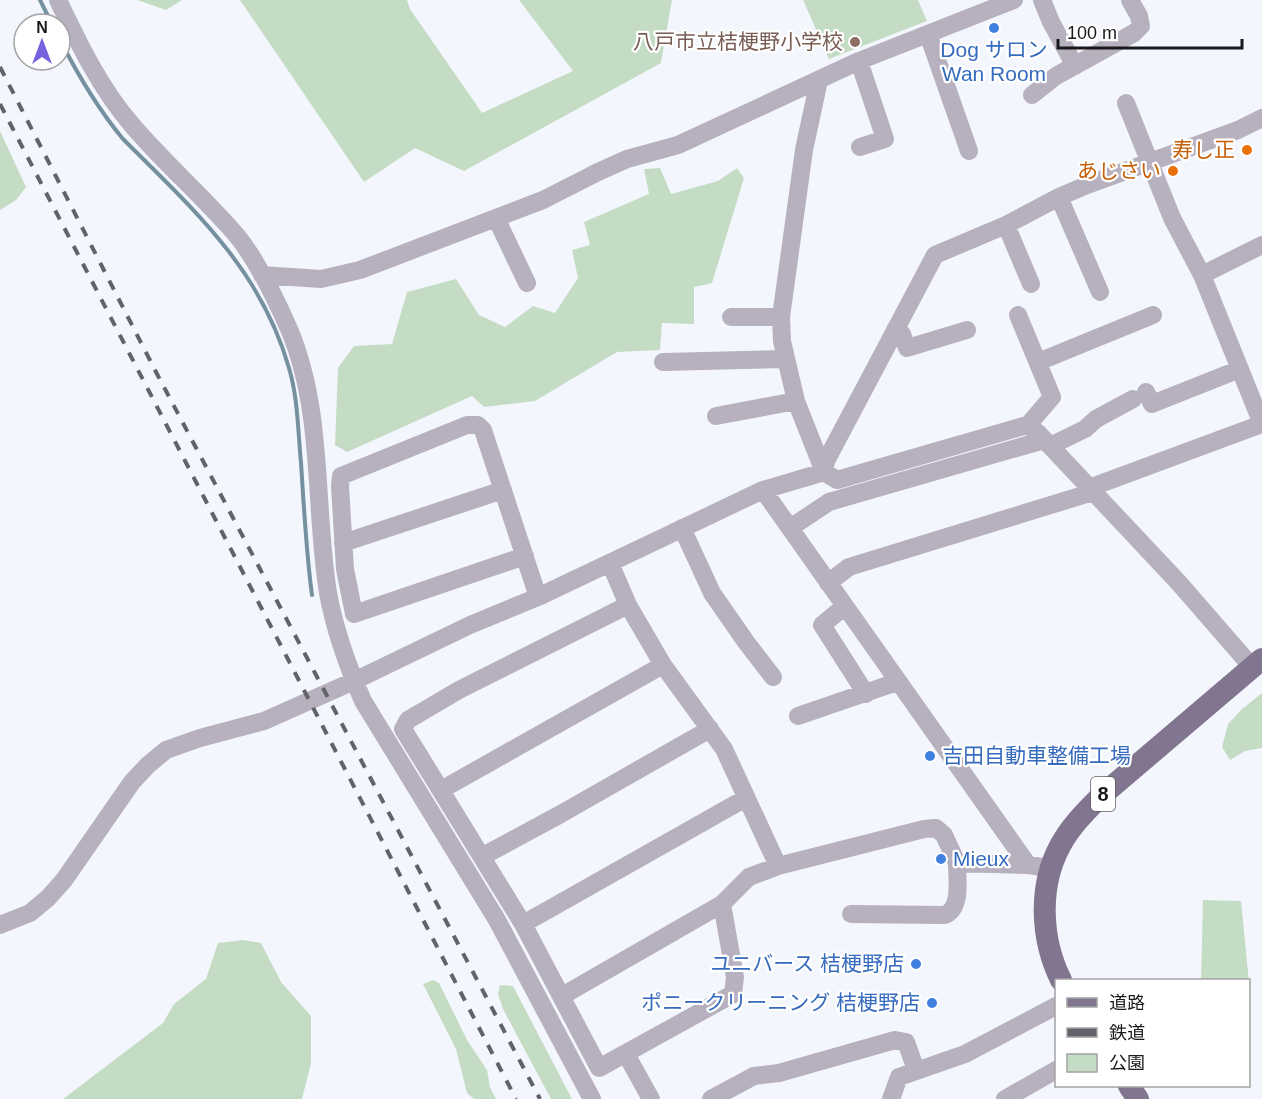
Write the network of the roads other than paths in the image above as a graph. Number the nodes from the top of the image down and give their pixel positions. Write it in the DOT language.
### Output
graph roads {
  1 [pos="57,0"];
  2 [pos="1014,0"];
  3 [pos="1042,0"];
  4 [pos="1130,0"];
  5 [pos="928,34"];
  6 [pos="859,61"];
  7 [pos="1075,66"];
  8 [pos="819,80"];
  9 [pos="1032,95"];
  10 [pos="1126,103"];
  11 [pos="1262,118"];
  12 [pos="860,147"];
  13 [pos="969,151"];
  14 [pos="1150,162"];
  15 [pos="1059,197"];
  16 [pos="496,218"];
  17 [pos="1006,225"];
  18 [pos="1262,245"];
  19 [pos="262,275"];
  20 [pos="1202,275"];
  21 [pos="527,283"];
  22 [pos="1031,284"];
  23 [pos="1100,292"];
  24 [pos="1018,315"];
  25 [pos="1153,315"];
  26 [pos="731,317"];
  27 [pos="781,317"];
  28 [pos="896,328"];
  29 [pos="967,330"];
  30 [pos="785,359"];
  31 [pos="663,362"];
  32 [pos="1038,363"];
  33 [pos="1240,369"];
  34 [pos="796,401"];
  35 [pos="716,416"];
  36 [pos="1262,424"];
  37 [pos="1028,425"];
  38 [pos="1047,443"];
  39 [pos="824,472"];
  40 [pos="502,490"];
  41 [pos="763,490"];
  42 [pos="1091,490"];
  43 [pos="682,528"];
  44 [pos="790,528"];
  45 [pos="343,543"];
  46 [pos="525,556"];
  47 [pos="610,564"];
  48 [pos="828,583"];
  49 [pos="538,597"];
  50 [pos="628,605"];
  51 [pos="845,606"];
  52 [pos="1257,663"];
  53 [pos="663,665"];
  54 [pos="772,677"];
  55 [pos="354,681"];
  56 [pos="897,682"];
  57 [pos="866,694"];
  58 [pos="798,716"];
  59 [pos="710,729"];
  60 [pos="441,790"];
  61 [pos="746,798"];
  62 [pos="483,856"];
  63 [pos="957,863"];
  64 [pos="1028,865"];
  65 [pos="778,866"];
  66 [pos="1050,868"];
  67 [pos="722,904"];
  68 [pos="851,914"];
  69 [pos="523,924"];
  70 [pos="0,925"];
  71 [pos="1060,979"];
  72 [pos="562,996"];
  73 [pos="1055,1007"];
  74 [pos="626,1054"];
  75 [pos="916,1070"];
  76 [pos="1055,1071"];
  77 [pos="592,1099"];
  78 [pos="651,1099"];
  79 [pos="711,1099"];
  80 [pos="891,1099"];
  81 [pos="1005,1099"];
  1 -- 19 [label="street"];
  2 -- 5 [label="street"];
  3 -- 7 [label="street"];
  4 -- 7 [label="street"];
  5 -- 6 [label="street"];
  5 -- 13 [label="street"];
  6 -- 8 [label="street"];
  6 -- 12 [label="street"];
  7 -- 9 [label="street"];
  8 -- 16 [label="street"];
  8 -- 27 [label="street"];
  10 -- 14 [label="street"];
  11 -- 14 [label="street"];
  14 -- 15 [label="street"];
  14 -- 20 [label="street"];
  15 -- 17 [label="street"];
  15 -- 23 [label="street"];
  16 -- 19 [label="street"];
  16 -- 21 [label="street"];
  17 -- 22 [label="street"];
  17 -- 28 [label="street"];
  18 -- 20 [label="street"];
  19 -- 55 [label="street"];
  20 -- 33 [label="street"];
  24 -- 32 [label="street"];
  25 -- 32 [label="street"];
  26 -- 27 [label="street"];
  27 -- 30 [label="street"];
  28 -- 29 [label="street"];
  28 -- 39 [label="street"];
  30 -- 31 [label="street"];
  30 -- 34 [label="street"];
  32 -- 37 [label="street"];
  33 -- 36 [label="street"];
  33 -- 38 [label="street"];
  34 -- 35 [label="street"];
  34 -- 39 [label="street"];
  36 -- 42 [label="street"];
  37 -- 38 [label="street"];
  37 -- 39 [label="street"];
  38 -- 42 [label="street"];
  38 -- 44 [label="street"];
  39 -- 41 [label="street"];
  40 -- 45 [label="street"];
  40 -- 45 [label="street"];
  40 -- 46 [label="street"];
  41 -- 43 [label="street"];
  41 -- 44 [label="street"];
  42 -- 48 [label="street"];
  42 -- 52 [label="street"];
  43 -- 47 [label="street"];
  43 -- 54 [label="street"];
  44 -- 48 [label="street"];
  45 -- 46 [label="street"];
  46 -- 49 [label="street"];
  47 -- 49 [label="street"];
  47 -- 50 [label="street"];
  48 -- 51 [label="street"];
  49 -- 55 [label="street"];
  50 -- 53 [label="street"];
  50 -- 60 [label="street"];
  51 -- 56 [label="street"];
  51 -- 57 [label="street"];
  52 -- 66 [label="main road, 8"];
  53 -- 59 [label="street"];
  53 -- 60 [label="street"];
  55 -- 70 [label="street"];
  55 -- 77 [label="street"];
  56 -- 57 [label="street"];
  56 -- 64 [label="street"];
  57 -- 58 [label="street"];
  59 -- 61 [label="street"];
  59 -- 62 [label="street"];
  60 -- 62 [label="street"];
  61 -- 65 [label="street"];
  61 -- 69 [label="street"];
  62 -- 69 [label="street"];
  63 -- 64 [label="street"];
  63 -- 65 [label="street"];
  63 -- 68 [label="street"];
  64 -- 66 [label="street"];
  65 -- 67 [label="street"];
  66 -- 71 [label="main road, 8"];
  67 -- 72 [label="street"];
  67 -- 74 [label="street"];
  69 -- 72 [label="street"];
  72 -- 74 [label="street"];
  73 -- 75 [label="street"];
  74 -- 78 [label="street"];
  75 -- 79 [label="street"];
  75 -- 80 [label="street"];
  76 -- 81 [label="street"];
}
